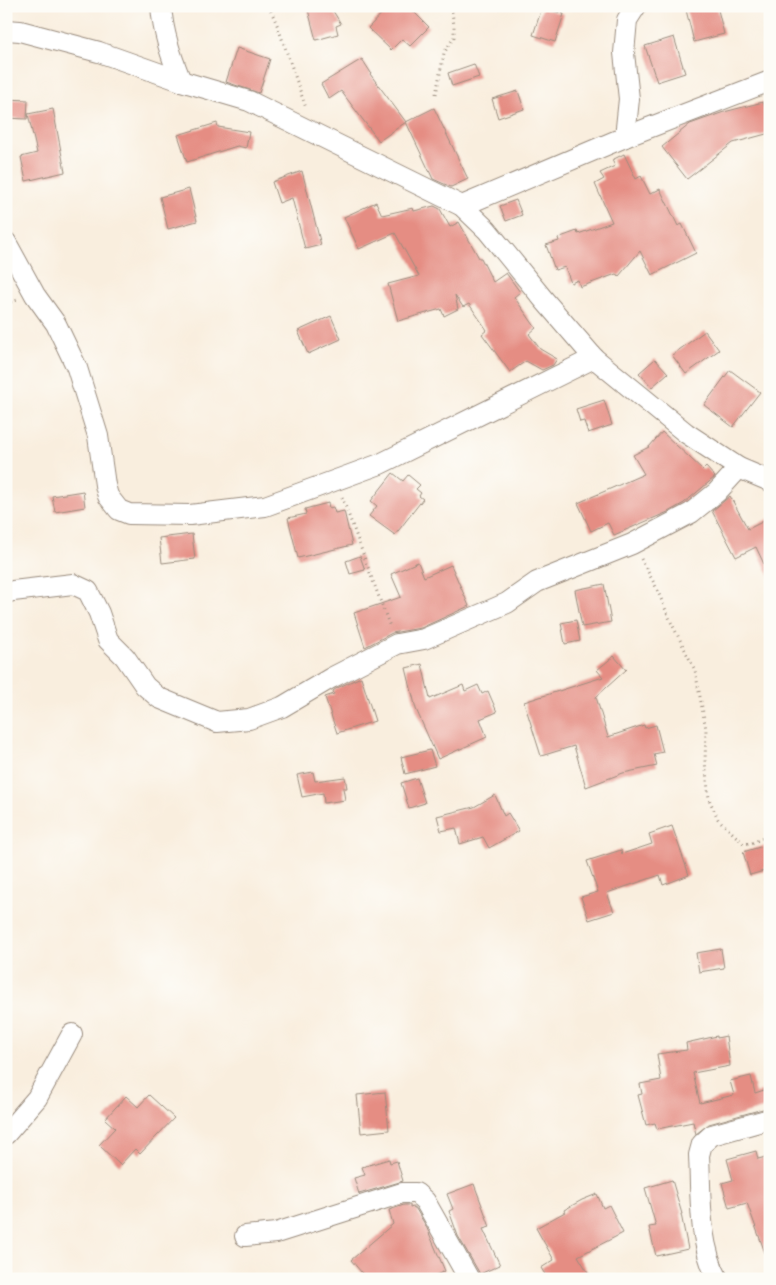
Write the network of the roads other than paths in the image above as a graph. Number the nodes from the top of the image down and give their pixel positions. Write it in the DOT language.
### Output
graph roads {
  1 [pos="160,6"];
  2 [pos="636,6"];
  3 [pos="6,30"];
  4 [pos="181,80"];
  5 [pos="770,81"];
  6 [pos="625,138"];
  7 [pos="462,206"];
  8 [pos="6,242"];
  9 [pos="594,358"];
  10 [pos="739,468"];
  11 [pos="770,481"];
  12 [pos="6,593"];
  13 [pos="72,1034"];
  14 [pos="770,1119"];
  15 [pos="6,1134"];
  16 [pos="245,1236"];
  17 [pos="469,1279"];
  18 [pos="718,1279"];
  1 -- 4 [label="street"];
  2 -- 6 [label="street"];
  3 -- 4 [label="street"];
  4 -- 7 [label="street"];
  5 -- 6 [label="street"];
  6 -- 7 [label="street"];
  7 -- 9 [label="street"];
  8 -- 9 [label="street"];
  9 -- 10 [label="street"];
  10 -- 11 [label="street"];
  10 -- 12 [label="street"];
  13 -- 15 [label="street"];
  14 -- 18 [label="street"];
  16 -- 17 [label="street"];
}
